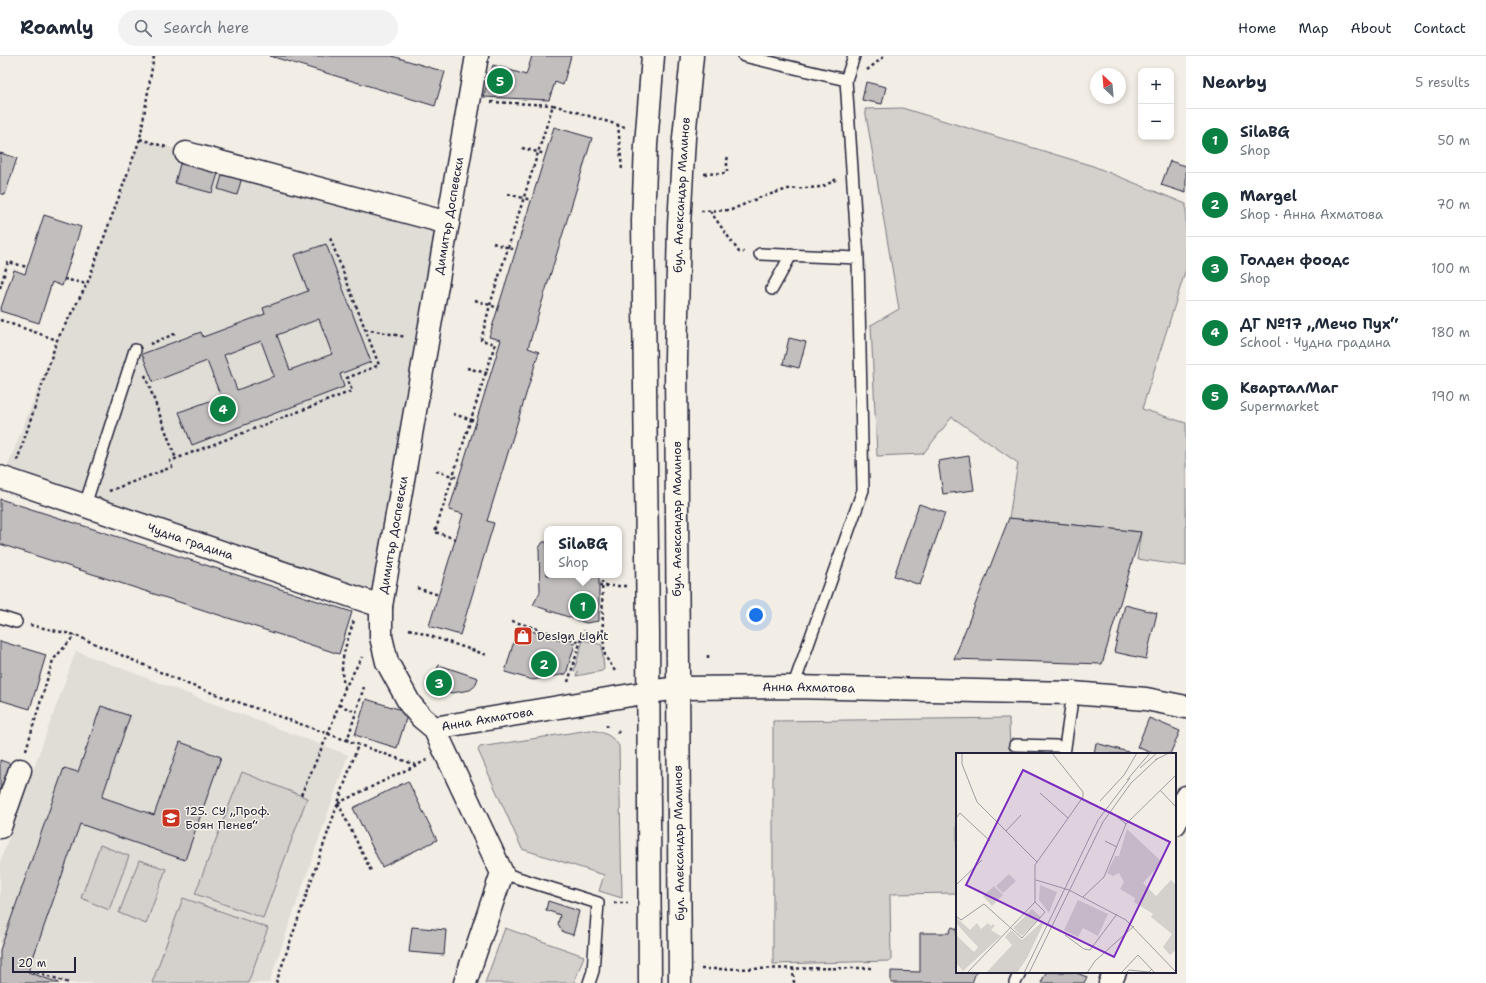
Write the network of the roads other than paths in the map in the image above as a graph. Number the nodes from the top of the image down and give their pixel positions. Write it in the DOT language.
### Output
graph roads {
  1 [pos="477,56"];
  2 [pos="654,56"];
  3 [pos="692,56"];
  4 [pos="744,56"];
  5 [pos="854,56"];
  6 [pos="846,80"];
  7 [pos="186,153"];
  8 [pos="448,223"];
  9 [pos="760,254"];
  10 [pos="791,255"];
  11 [pos="858,258"];
  12 [pos="772,289"];
  13 [pos="135,350"];
  14 [pos="5,478"];
  15 [pos="85,505"];
  16 [pos="381,606"];
  17 [pos="0,617"];
  18 [pos="16,622"];
  19 [pos="793,687"];
  20 [pos="678,688"];
  21 [pos="649,692"];
  22 [pos="1073,693"];
  23 [pos="1186,707"];
  24 [pos="434,728"];
  25 [pos="1015,745"];
  26 [pos="1065,751"];
  27 [pos="20,770"];
  28 [pos="1186,797"];
  29 [pos="1176,822"];
  30 [pos="0,827"];
  31 [pos="502,873"];
  32 [pos="1020,973"];
  33 [pos="1114,973"];
  34 [pos="466,983"];
  35 [pos="589,983"];
  36 [pos="650,983"];
  37 [pos="680,983"];
  38 [pos="1015,983"];
  39 [pos="1110,983"];
  1 -- 8 [label="street, Димитър Доспевски"];
  2 -- 21 [label="street"];
  3 -- 20 [label="street, бул. Александър Малинов"];
  4 -- 6 [label="lane"];
  5 -- 6 [label="lane"];
  6 -- 11 [label="lane"];
  7 -- 8 [label="street"];
  8 -- 16 [label="street, Димитър Доспевски"];
  9 -- 10 [label="lane"];
  10 -- 11 [label="lane"];
  10 -- 12 [label="lane"];
  11 -- 19 [label="lane"];
  13 -- 15 [label="lane"];
  14 -- 15 [label="street, Чудна градина"];
  15 -- 16 [label="street, Чудна градина"];
  16 -- 24 [label="street, Димитър Доспевски"];
  17 -- 18 [label="lane"];
  19 -- 20 [label="street, Анна Ахматова"];
  19 -- 22 [label="street, Анна Ахматова"];
  20 -- 21 [label="street, Анна Ахматова"];
  20 -- 37 [label="street, бул. Александър Малинов"];
  21 -- 24 [label="street, Анна Ахматова"];
  21 -- 36 [label="street"];
  22 -- 23 [label="street, Анна Ахматова"];
  22 -- 26 [label="lane"];
  24 -- 31 [label="street, Димитър Доспевски"];
  25 -- 26 [label="lane"];
  27 -- 30 [label="street"];
  28 -- 29 [label="street"];
  31 -- 34 [label="street"];
  31 -- 35 [label="lane"];
  32 -- 38 [label="lane"];
  33 -- 39 [label="street"];
}
